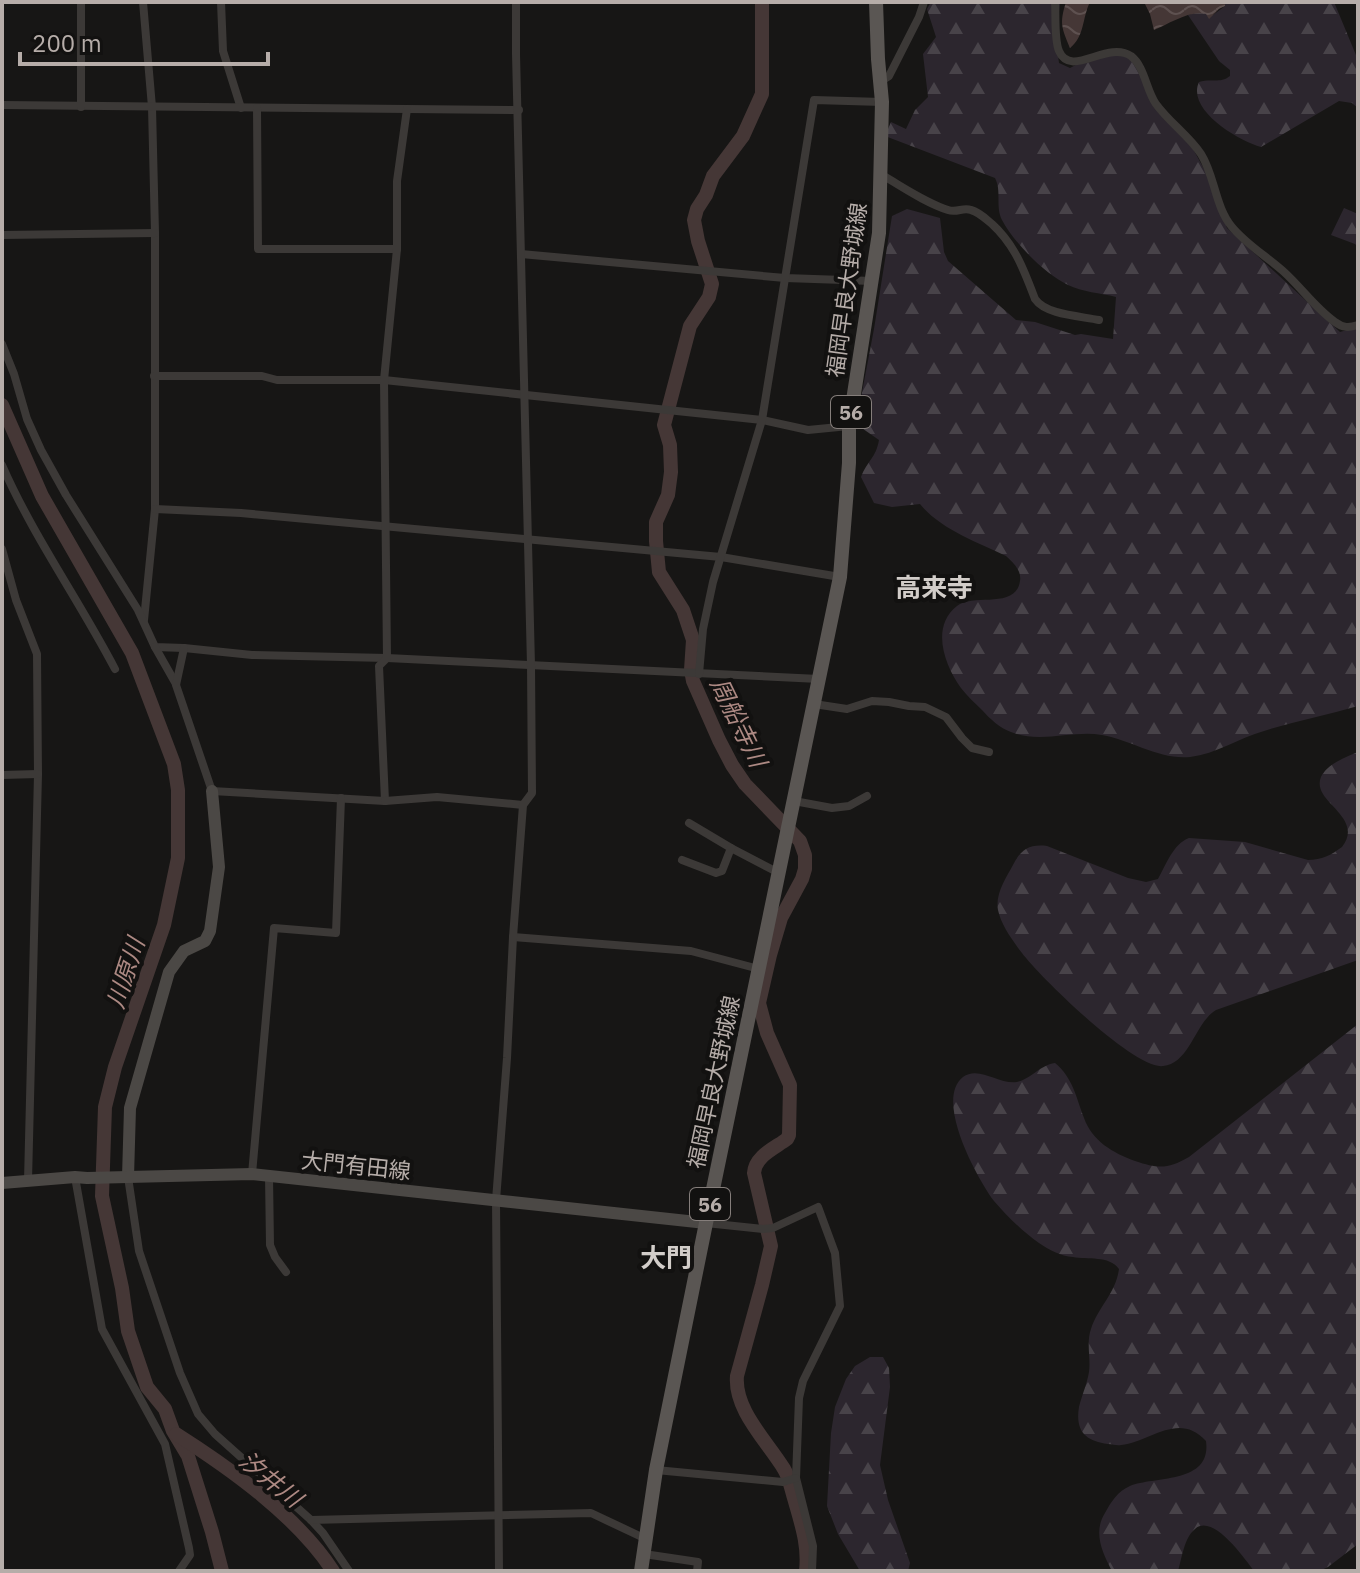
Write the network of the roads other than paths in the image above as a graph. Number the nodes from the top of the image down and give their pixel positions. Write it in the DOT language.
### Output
graph roads {
  1 [pos="81,2"];
  2 [pos="143,2"];
  3 [pos="221,2"];
  4 [pos="516,2"];
  5 [pos="876,2"];
  6 [pos="924,2"];
  7 [pos="1055,2"];
  8 [pos="881,81"];
  9 [pos="882,102"];
  10 [pos="2,105"];
  11 [pos="81,107"];
  12 [pos="152,107"];
  13 [pos="241,108"];
  14 [pos="257,108"];
  15 [pos="407,109"];
  16 [pos="519,110"];
  17 [pos="882,175"];
  18 [pos="155,233"];
  19 [pos="2,235"];
  20 [pos="397,249"];
  21 [pos="521,254"];
  22 [pos="785,278"];
  23 [pos="873,281"];
  24 [pos="1099,320"];
  25 [pos="1358,325"];
  26 [pos="2,344"];
  27 [pos="154,376"];
  28 [pos="384,380"];
  29 [pos="525,395"];
  30 [pos="762,420"];
  31 [pos="849,426"];
  32 [pos="2,465"];
  33 [pos="5,478"];
  34 [pos="155,509"];
  35 [pos="386,528"];
  36 [pos="528,539"];
  37 [pos="2,549"];
  38 [pos="721,557"];
  39 [pos="840,577"];
  40 [pos="144,622"];
  41 [pos="155,647"];
  42 [pos="184,648"];
  43 [pos="387,658"];
  44 [pos="531,665"];
  45 [pos="115,669"];
  46 [pos="699,674"];
  47 [pos="819,679"];
  48 [pos="176,685"];
  49 [pos="814,704"];
  50 [pos="989,752"];
  51 [pos="38,774"];
  52 [pos="2,775"];
  53 [pos="212,791"];
  54 [pos="867,796"];
  55 [pos="341,798"];
  56 [pos="385,801"];
  57 [pos="794,801"];
  58 [pos="523,805"];
  59 [pos="689,823"];
  60 [pos="731,848"];
  61 [pos="682,860"];
  62 [pos="779,873"];
  63 [pos="513,937"];
  64 [pos="759,969"];
  65 [pos="252,1174"];
  66 [pos="269,1176"];
  67 [pos="81,1177"];
  68 [pos="122,1177"];
  69 [pos="28,1181"];
  70 [pos="2,1183"];
  71 [pos="496,1200"];
  72 [pos="706,1223"];
  73 [pos="286,1272"];
  74 [pos="656,1470"];
  75 [pos="796,1478"];
  76 [pos="498,1515"];
  77 [pos="311,1520"];
  78 [pos="645,1547"];
  79 [pos="179,1571"];
  80 [pos="349,1571"];
  81 [pos="499,1571"];
  82 [pos="641,1571"];
  83 [pos="697,1571"];
  84 [pos="812,1571"];
  1 -- 11 [label="street"];
  2 -- 12 [label="street"];
  3 -- 13 [label="street"];
  4 -- 16 [label="street"];
  5 -- 8 [label="main road, 福岡早良大野城線 / 56"];
  6 -- 8 [label="street"];
  7 -- 25 [label="street"];
  8 -- 9 [label="main road, 福岡早良大野城線 / 56"];
  9 -- 17 [label="main road, 福岡早良大野城線 / 56"];
  9 -- 22 [label="street"];
  10 -- 11 [label="street"];
  11 -- 12 [label="street"];
  12 -- 13 [label="street"];
  12 -- 18 [label="street"];
  13 -- 14 [label="street"];
  14 -- 15 [label="street"];
  14 -- 20 [label="street"];
  15 -- 16 [label="street"];
  15 -- 20 [label="street"];
  16 -- 21 [label="street"];
  17 -- 23 [label="main road, 福岡早良大野城線 / 56"];
  17 -- 24 [label="street"];
  18 -- 19 [label="street"];
  18 -- 27 [label="street"];
  20 -- 28 [label="street"];
  21 -- 22 [label="street"];
  21 -- 29 [label="street"];
  22 -- 23 [label="street"];
  22 -- 30 [label="street"];
  23 -- 31 [label="main road, 福岡早良大野城線 / 56"];
  26 -- 40 [label="street"];
  27 -- 28 [label="street"];
  27 -- 34 [label="street"];
  28 -- 29 [label="street"];
  28 -- 35 [label="street"];
  29 -- 30 [label="street"];
  29 -- 36 [label="street"];
  30 -- 31 [label="street"];
  30 -- 38 [label="street"];
  31 -- 39 [label="main road, 福岡早良大野城線 / 56"];
  32 -- 33 [label="street"];
  33 -- 45 [label="street"];
  34 -- 35 [label="street"];
  34 -- 40 [label="street"];
  35 -- 36 [label="street"];
  35 -- 43 [label="street"];
  36 -- 38 [label="street"];
  36 -- 44 [label="street"];
  37 -- 51 [label="street"];
  38 -- 39 [label="street"];
  38 -- 46 [label="street"];
  39 -- 47 [label="main road, 福岡早良大野城線 / 56"];
  40 -- 41 [label="street"];
  41 -- 42 [label="street"];
  41 -- 48 [label="street"];
  42 -- 43 [label="street"];
  42 -- 48 [label="street"];
  43 -- 44 [label="street"];
  43 -- 56 [label="street"];
  44 -- 46 [label="street"];
  44 -- 58 [label="street"];
  46 -- 47 [label="street"];
  47 -- 49 [label="main road, 福岡早良大野城線 / 56"];
  48 -- 53 [label="street"];
  49 -- 50 [label="street"];
  49 -- 57 [label="main road, 福岡早良大野城線 / 56"];
  51 -- 52 [label="street"];
  51 -- 69 [label="street"];
  53 -- 55 [label="street"];
  53 -- 68 [label="main road"];
  54 -- 57 [label="street"];
  55 -- 56 [label="street"];
  55 -- 65 [label="street"];
  56 -- 58 [label="street"];
  57 -- 62 [label="main road, 福岡早良大野城線 / 56"];
  58 -- 63 [label="street"];
  59 -- 60 [label="street"];
  60 -- 61 [label="street"];
  60 -- 62 [label="street"];
  62 -- 64 [label="main road, 福岡早良大野城線 / 56"];
  63 -- 64 [label="street"];
  63 -- 71 [label="street"];
  64 -- 72 [label="main road, 福岡早良大野城線 / 56"];
  65 -- 66 [label="main road, 大門有田線"];
  65 -- 68 [label="main road, 大門有田線"];
  66 -- 71 [label="main road, 大門有田線"];
  66 -- 73 [label="street"];
  67 -- 68 [label="main road, 大門有田線"];
  67 -- 69 [label="main road, 大門有田線"];
  67 -- 79 [label="street"];
  68 -- 77 [label="street"];
  69 -- 70 [label="main road, 大門有田線"];
  71 -- 72 [label="main road, 大門有田線"];
  71 -- 76 [label="street"];
  72 -- 74 [label="main road, 福岡早良大野城線 / 56"];
  72 -- 75 [label="street"];
  74 -- 75 [label="street"];
  74 -- 78 [label="main road, 福岡早良大野城線 / 56"];
  75 -- 84 [label="street"];
  76 -- 77 [label="street"];
  76 -- 78 [label="street"];
  76 -- 81 [label="street"];
  77 -- 80 [label="street"];
  78 -- 82 [label="main road, 福岡早良大野城線 / 56"];
  78 -- 83 [label="street"];
}
